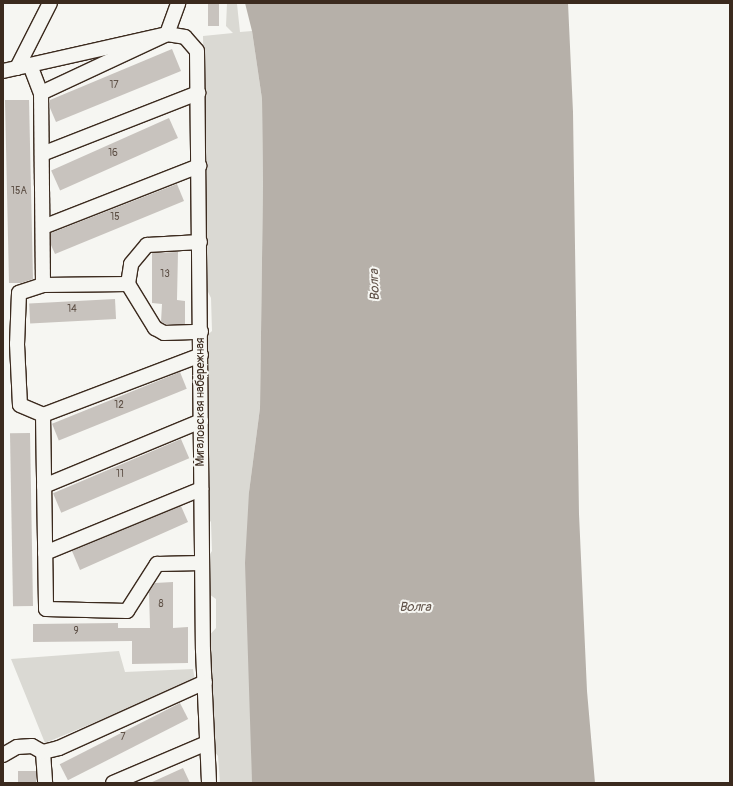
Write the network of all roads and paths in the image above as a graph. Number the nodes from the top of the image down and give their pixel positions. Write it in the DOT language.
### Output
graph roads {
  1 [pos="50,3"];
  2 [pos="178,3"];
  3 [pos="171,34"];
  4 [pos="24,67"];
  5 [pos="3,71"];
  6 [pos="198,93"];
  7 [pos="41,94"];
  8 [pos="42,154"];
  9 [pos="199,166"];
  10 [pos="43,227"];
  11 [pos="200,242"];
  12 [pos="128,284"];
  13 [pos="44,285"];
  14 [pos="201,332"];
  15 [pos="10,345"];
  16 [pos="201,355"];
  17 [pos="43,415"];
  18 [pos="201,421"];
  19 [pos="44,486"];
  20 [pos="201,489"];
  21 [pos="45,553"];
  22 [pos="202,563"];
  23 [pos="205,682"];
  24 [pos="207,743"];
  25 [pos="44,752"];
  26 [pos="3,755"];
  27 [pos="45,783"];
  28 [pos="114,783"];
  29 [pos="209,783"];
  1 -- 4 [label="street"];
  2 -- 3 [label="street"];
  3 -- 4 [label="street"];
  3 -- 6 [label="street, Мигаловская набережная"];
  3 -- 7 [label="street"];
  4 -- 5 [label="street"];
  4 -- 7 [label="street"];
  6 -- 8 [label="street"];
  6 -- 9 [label="street, Мигаловская набережная"];
  7 -- 8 [label="street"];
  8 -- 10 [label="street"];
  9 -- 10 [label="street"];
  9 -- 11 [label="street, Мигаловская набережная"];
  10 -- 13 [label="street"];
  11 -- 12 [label="street"];
  11 -- 14 [label="street, Мигаловская набережная"];
  12 -- 13 [label="street"];
  12 -- 14 [label="street"];
  13 -- 15 [label="street"];
  14 -- 16 [label="street, Мигаловская набережная"];
  15 -- 17 [label="street"];
  16 -- 17 [label="street"];
  16 -- 18 [label="street, Мигаловская набережная"];
  17 -- 19 [label="street"];
  18 -- 19 [label="street"];
  18 -- 20 [label="street, Мигаловская набережная"];
  19 -- 21 [label="street"];
  20 -- 21 [label="street"];
  20 -- 22 [label="street, Мигаловская набережная"];
  21 -- 22 [label="street"];
  22 -- 23 [label="street, Мигаловская набережная"];
  23 -- 24 [label="street, Мигаловская набережная"];
  23 -- 25 [label="street"];
  24 -- 28 [label="street"];
  24 -- 29 [label="street, Мигаловская набережная"];
  25 -- 26 [label="street"];
  25 -- 27 [label="street"];
}
